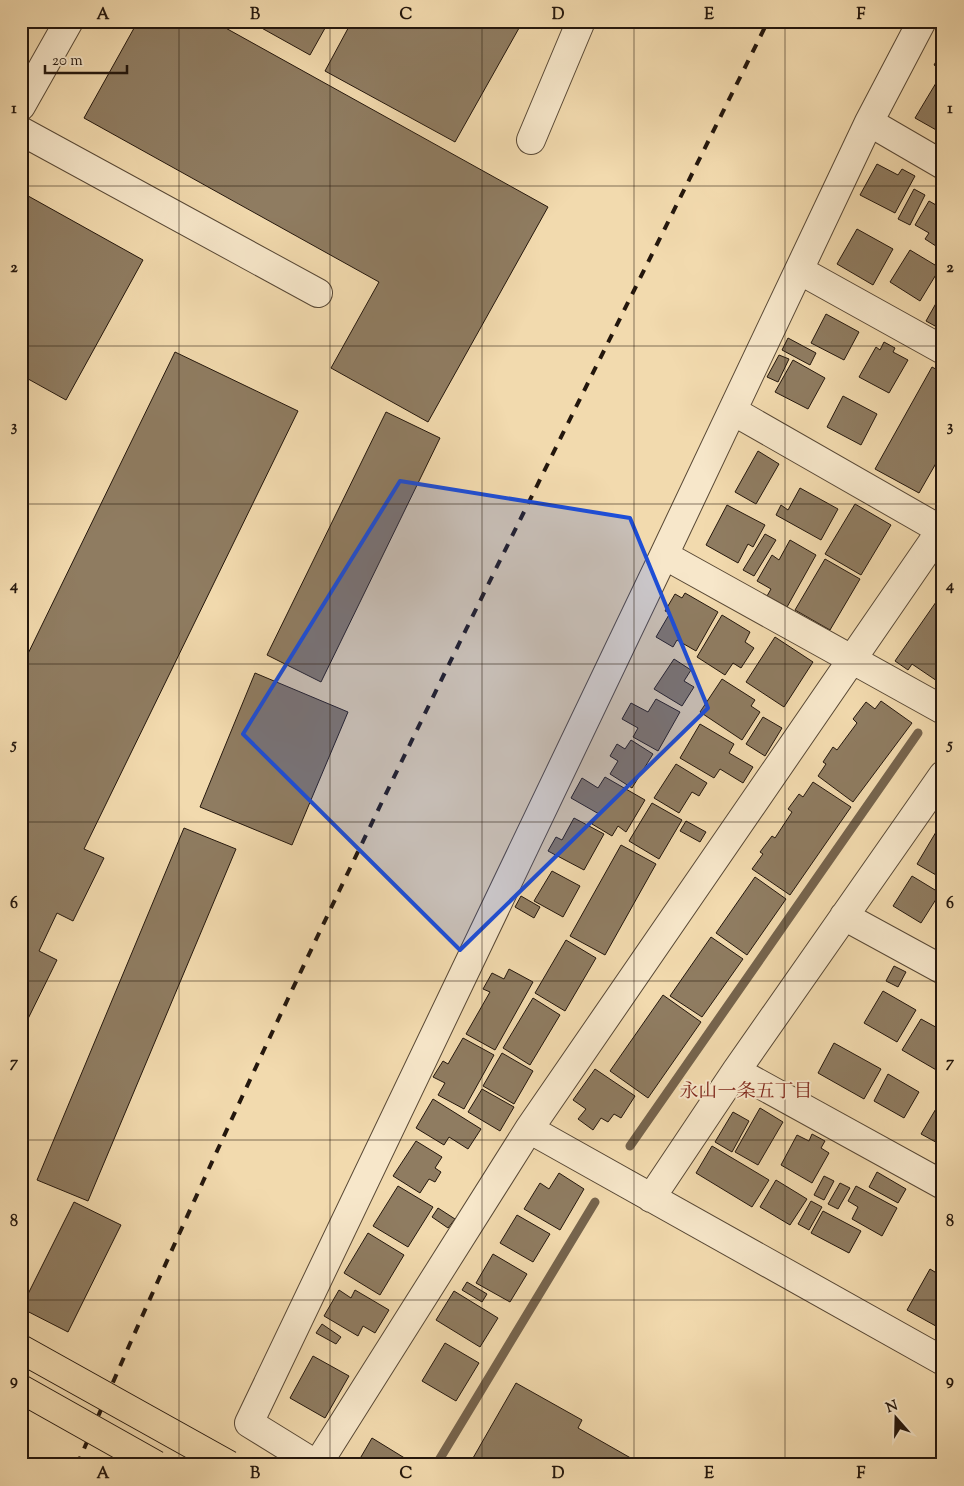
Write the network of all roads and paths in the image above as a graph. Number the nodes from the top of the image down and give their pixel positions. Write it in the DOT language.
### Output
graph roads {
  1 [pos="69,21"];
  2 [pos="581,21"];
  3 [pos="922,21"];
  4 [pos="21,106"];
  5 [pos="869,122"];
  6 [pos="21,131"];
  7 [pos="531,140"];
  8 [pos="943,165"];
  9 [pos="799,270"];
  10 [pos="318,293"];
  11 [pos="943,350"];
  12 [pos="733,411"];
  13 [pos="942,528"];
  14 [pos="664,555"];
  15 [pos="851,659"];
  16 [pos="943,710"];
  17 [pos="943,775"];
  18 [pos="844,916"];
  19 [pos="943,970"];
  20 [pos="736,1071"];
  21 [pos="529,1130"];
  22 [pos="943,1185"];
  23 [pos="651,1198"];
  24 [pos="21,1349"];
  25 [pos="943,1361"];
  26 [pos="21,1389"];
  27 [pos="156,1465"];
  28 [pos="229,1465"];
  29 [pos="317,1465"];
  1 -- 4 [label="street"];
  2 -- 7 [label="street"];
  3 -- 5 [label="street"];
  5 -- 8 [label="street"];
  5 -- 9 [label="street"];
  6 -- 10 [label="street"];
  9 -- 11 [label="street"];
  9 -- 12 [label="street"];
  12 -- 13 [label="street"];
  12 -- 14 [label="street"];
  13 -- 15 [label="street"];
  14 -- 15 [label="street"];
  14 -- 29 [label="street"];
  15 -- 16 [label="street"];
  15 -- 21 [label="street"];
  17 -- 18 [label="street"];
  18 -- 19 [label="street"];
  18 -- 20 [label="street"];
  20 -- 22 [label="street"];
  20 -- 23 [label="street"];
  21 -- 23 [label="street"];
  21 -- 29 [label="street"];
  23 -- 25 [label="street"];
  24 -- 28 [label="main road, bridge"];
  26 -- 27 [label="main road, bridge"];
}
